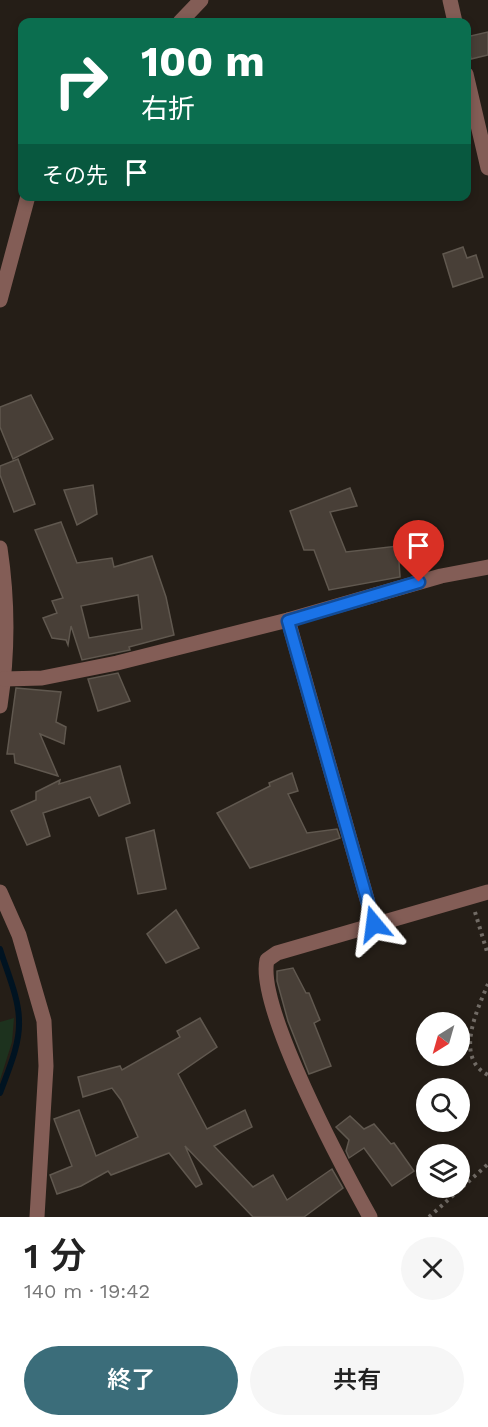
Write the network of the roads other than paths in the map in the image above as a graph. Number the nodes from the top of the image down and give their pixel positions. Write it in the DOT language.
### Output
graph roads {
  1 [pos="201,0"];
  2 [pos="450,0"];
  3 [pos="184,18"];
  4 [pos="454,18"];
  5 [pos="471,95"];
  6 [pos="488,168"];
  7 [pos="27,201"];
  8 [pos="0,300"];
  9 [pos="0,548"];
  10 [pos="488,567"];
  11 [pos="288,621"];
  12 [pos="4,679"];
  13 [pos="0,706"];
  14 [pos="0,892"];
  15 [pos="488,892"];
  16 [pos="374,924"];
  17 [pos="37,1217"];
  18 [pos="370,1217"];
  1 -- 3 [label="street"];
  2 -- 4 [label="street"];
  5 -- 6 [label="street"];
  7 -- 8 [label="street"];
  9 -- 12 [label="street"];
  10 -- 11 [label="street"];
  11 -- 12 [label="street"];
  11 -- 16 [label="street"];
  12 -- 13 [label="street"];
  14 -- 17 [label="street"];
  15 -- 16 [label="street"];
  16 -- 18 [label="street"];
}
